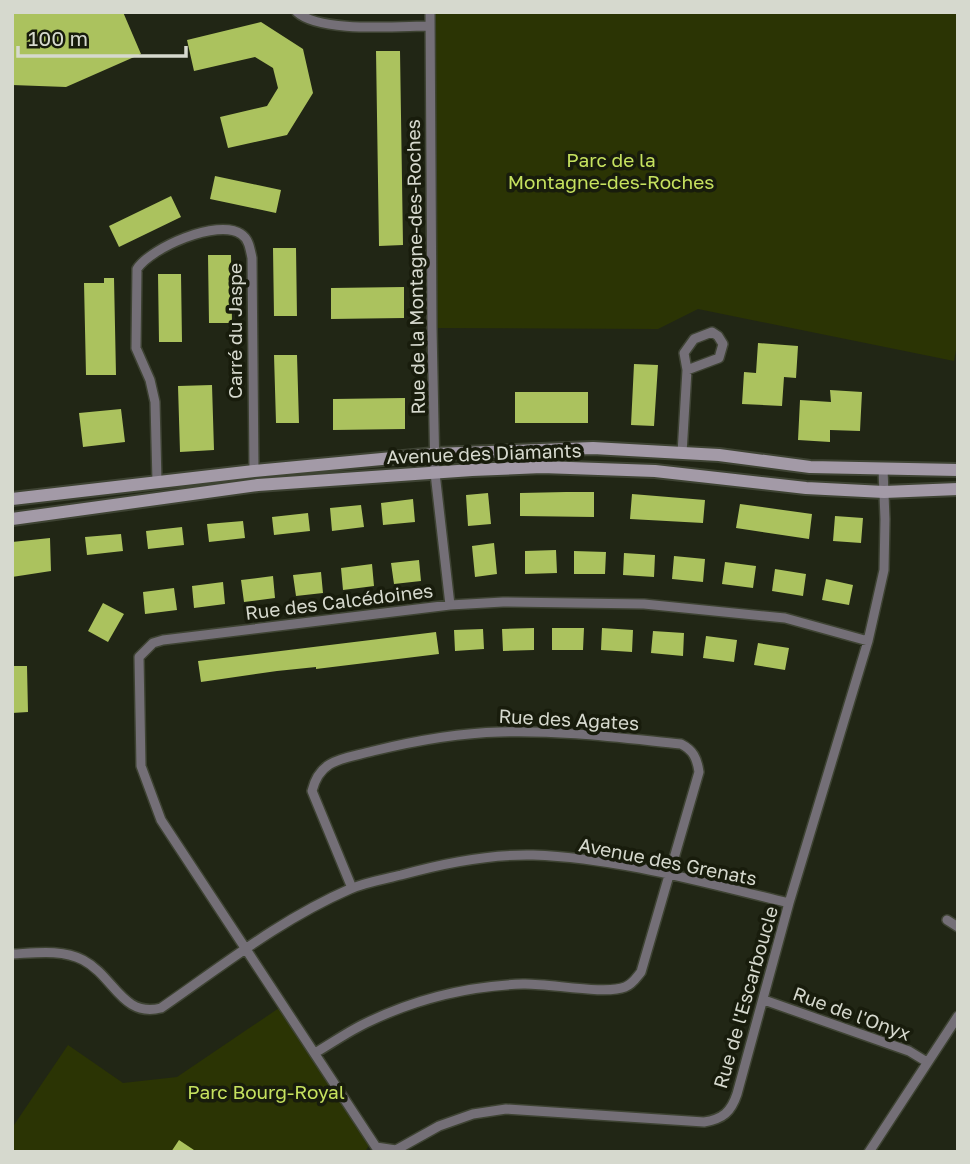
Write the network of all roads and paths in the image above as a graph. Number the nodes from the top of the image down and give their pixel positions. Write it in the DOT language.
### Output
graph roads {
  1 [pos="297,12"];
  2 [pos="430,12"];
  3 [pos="430,26"];
  4 [pos="687,370"];
  5 [pos="682,453"];
  6 [pos="435,454"];
  7 [pos="883,469"];
  8 [pos="958,470"];
  9 [pos="254,471"];
  10 [pos="435,473"];
  11 [pos="157,482"];
  12 [pos="958,489"];
  13 [pos="884,492"];
  14 [pos="12,499"];
  15 [pos="12,519"];
  16 [pos="450,605"];
  17 [pos="868,640"];
  18 [pos="670,875"];
  19 [pos="352,888"];
  20 [pos="789,903"];
  21 [pos="947,920"];
  22 [pos="958,926"];
  23 [pos="245,949"];
  24 [pos="12,954"];
  25 [pos="764,1000"];
  26 [pos="958,1016"];
  27 [pos="315,1053"];
  28 [pos="927,1062"];
  29 [pos="869,1152"];
  1 -- 3 [label="street"];
  2 -- 3 [label="street, Rue de la Montagne-des-Roches"];
  3 -- 6 [label="street, Rue de la Montagne-des-Roches"];
  4 -- 4 [label="street"];
  4 -- 5 [label="street"];
  5 -- 6 [label="street, Avenue des Diamants"];
  5 -- 7 [label="street, Avenue des Diamants"];
  6 -- 9 [label="street, Avenue des Diamants"];
  6 -- 10 [label="street, Rue de la Montagne-des-Roches"];
  7 -- 8 [label="street, Avenue des Diamants"];
  7 -- 13 [label="street, Rue de l'Escarboucle"];
  9 -- 11 [label="street, Avenue des Diamants"];
  9 -- 11 [label="street, Carré du Jaspe"];
  10 -- 13 [label="street, Avenue des Diamants"];
  10 -- 15 [label="street, Avenue des Diamants"];
  10 -- 16 [label="street, Rue de la Montagne-des-Roches"];
  11 -- 14 [label="street, Avenue des Diamants"];
  12 -- 13 [label="street, Avenue des Diamants"];
  13 -- 17 [label="street, Rue de l'Escarboucle"];
  16 -- 17 [label="street, Rue des Calcédoines"];
  16 -- 23 [label="street, Rue des Calcédoines"];
  17 -- 20 [label="street, Rue de l'Escarboucle"];
  18 -- 19 [label="street, Avenue des Grenats"];
  18 -- 19 [label="street, Rue des Agates"];
  18 -- 20 [label="street, Avenue des Grenats"];
  18 -- 27 [label="street"];
  19 -- 23 [label="street, Avenue des Grenats"];
  20 -- 25 [label="street, Rue de l'Escarboucle"];
  21 -- 22 [label="street"];
  23 -- 24 [label="street, Avenue des Grenats"];
  23 -- 27 [label="street, Rue de l'Escarboucle"];
  25 -- 27 [label="street, Rue de l'Escarboucle"];
  25 -- 28 [label="street, Rue de l'Onyx"];
  26 -- 28 [label="street"];
  28 -- 29 [label="street"];
}
